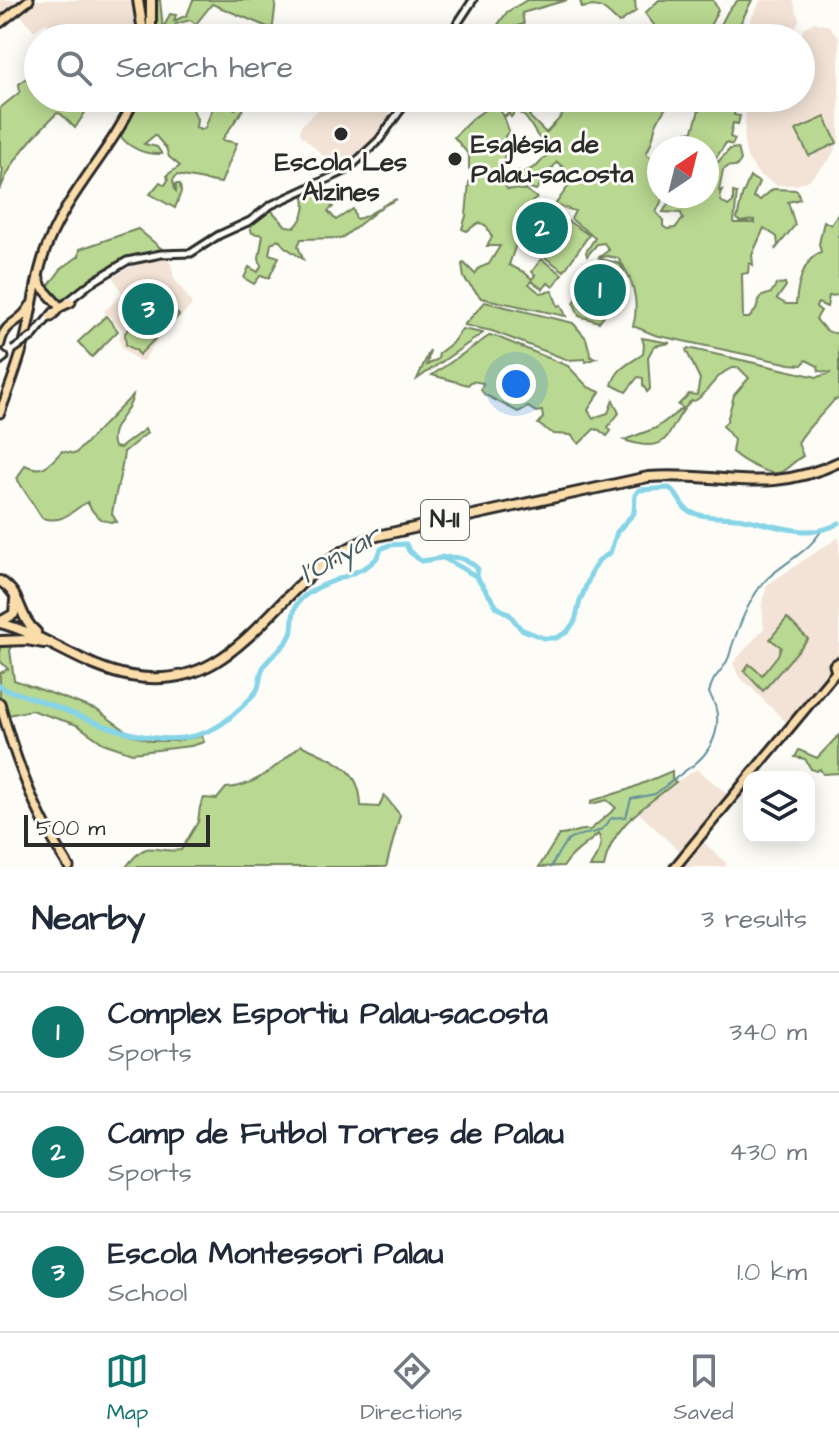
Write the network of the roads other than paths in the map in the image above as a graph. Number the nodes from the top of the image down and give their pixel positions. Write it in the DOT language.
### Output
graph roads {
  1 [pos="29,0"];
  2 [pos="144,0"];
  3 [pos="473,0"];
  4 [pos="0,23"];
  5 [pos="145,24"];
  6 [pos="457,24"];
  7 [pos="126,112"];
  8 [pos="399,112"];
  9 [pos="38,273"];
  10 [pos="34,296"];
  11 [pos="58,305"];
  12 [pos="31,311"];
  13 [pos="7,326"];
  14 [pos="4,352"];
  15 [pos="17,364"];
  16 [pos="0,413"];
  17 [pos="839,462"];
  18 [pos="0,584"];
  19 [pos="0,622"];
  20 [pos="2,642"];
  21 [pos="53,644"];
  22 [pos="839,662"];
  23 [pos="96,666"];
  24 [pos="837,673"];
  25 [pos="0,703"];
  26 [pos="754,771"];
  27 [pos="743,784"];
  28 [pos="69,867"];
  29 [pos="675,867"];
  1 -- 4 [label="main road"];
  2 -- 5 [label="highway"];
  3 -- 6 [label="street"];
  7 -- 9 [label="main road"];
  8 -- 11 [label="street"];
  9 -- 10 [label="main road"];
  9 -- 11 [label="main road"];
  10 -- 12 [label="main road"];
  10 -- 13 [label="main road"];
  11 -- 12 [label="main road"];
  11 -- 14 [label="street, bridge"];
  12 -- 15 [label="main road"];
  13 -- 14 [label="main road"];
  13 -- 15 [label="main road"];
  15 -- 16 [label="main road"];
  17 -- 23 [label="highway, N-II"];
  18 -- 19 [label="highway"];
  18 -- 21 [label="highway"];
  19 -- 21 [label="highway, N-II"];
  20 -- 23 [label="highway"];
  21 -- 23 [label="highway, N-II"];
  22 -- 24 [label="main road"];
  24 -- 26 [label="main road"];
  25 -- 28 [label="main road"];
  27 -- 29 [label="main road"];
}
